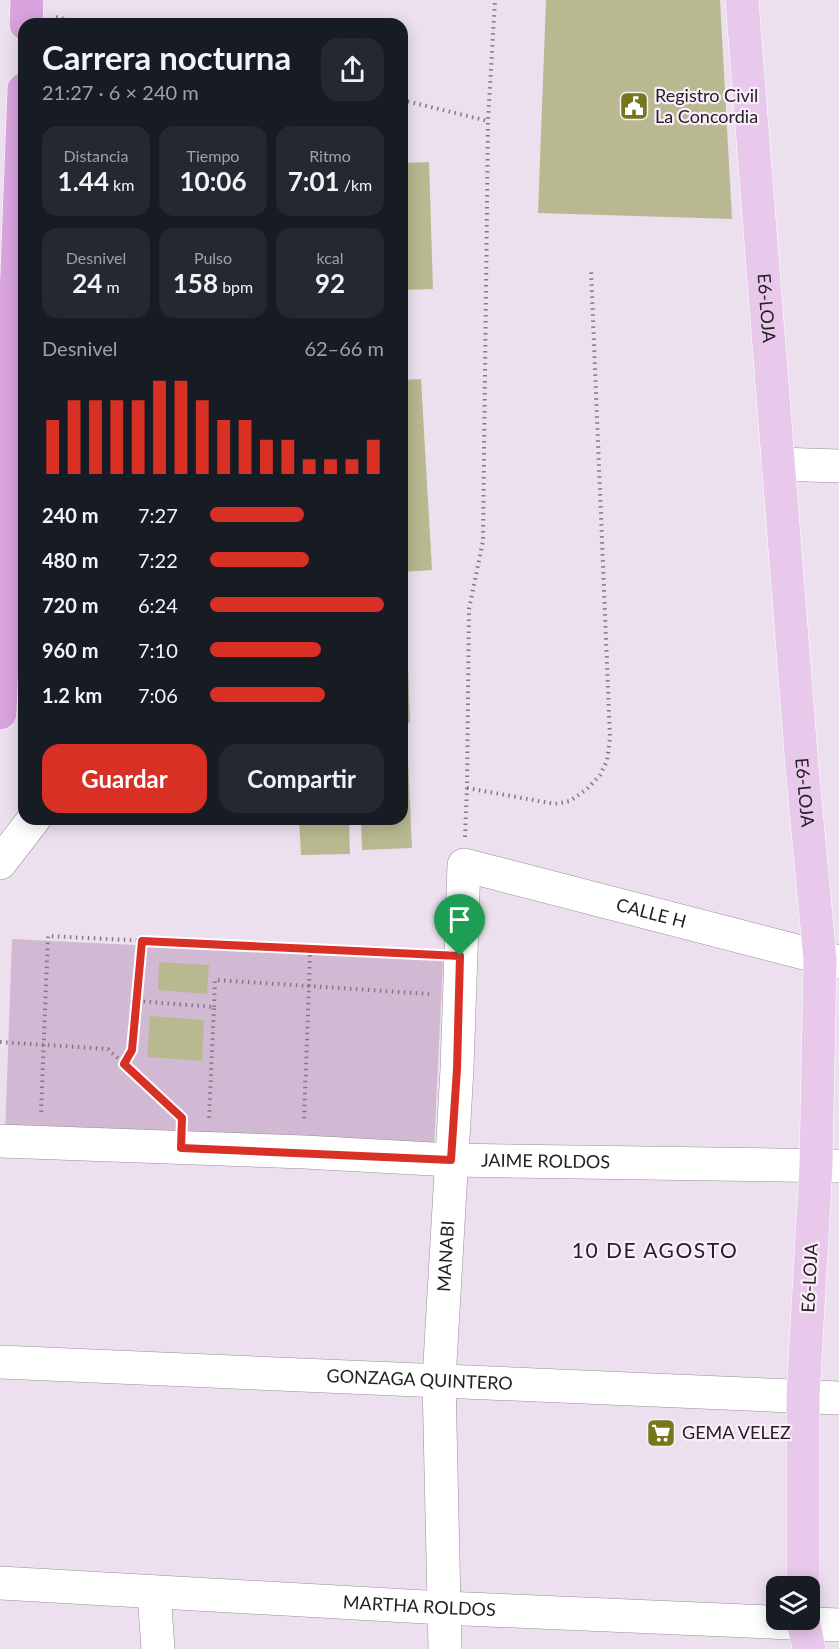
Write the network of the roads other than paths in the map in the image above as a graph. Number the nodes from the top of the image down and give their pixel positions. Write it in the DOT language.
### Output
graph roads {
  1 [pos="27,0"];
  2 [pos="742,0"];
  3 [pos="26,18"];
  4 [pos="18,256"];
  5 [pos="778,465"];
  6 [pos="839,466"];
  7 [pos="0,713"];
  8 [pos="28,825"];
  9 [pos="0,863"];
  10 [pos="464,865"];
  11 [pos="829,960"];
  12 [pos="0,1141"];
  13 [pos="451,1160"];
  14 [pos="828,1165"];
  15 [pos="0,1362"];
  16 [pos="440,1380"];
  17 [pos="803,1396"];
  18 [pos="839,1398"];
  19 [pos="803,1576"];
  20 [pos="0,1583"];
  21 [pos="154,1592"];
  22 [pos="443,1608"];
  23 [pos="839,1625"];
  24 [pos="805,1631"];
  25 [pos="158,1649"];
  26 [pos="445,1649"];
  1 -- 3 [label="highway"];
  2 -- 5 [label="main road, E6-LOJA"];
  4 -- 7 [label="highway"];
  5 -- 6 [label="street"];
  5 -- 11 [label="main road, E6-LOJA"];
  8 -- 9 [label="street"];
  10 -- 11 [label="street, CALLE H"];
  10 -- 13 [label="street, MANABI"];
  11 -- 14 [label="main road, E6-LOJA"];
  12 -- 13 [label="street, JAIME ROLDOS"];
  13 -- 14 [label="street, JAIME ROLDOS"];
  13 -- 16 [label="street, MANABI"];
  14 -- 17 [label="main road, E6-LOJA"];
  15 -- 16 [label="street, GONZAGA QUINTERO"];
  16 -- 17 [label="street, GONZAGA QUINTERO"];
  16 -- 22 [label="street, MANABI"];
  17 -- 18 [label="street, GONZAGA QUINTERO"];
  17 -- 19 [label="main road, E6-LOJA"];
  20 -- 21 [label="street, MARTHA ROLDOS"];
  21 -- 22 [label="street, MARTHA ROLDOS"];
  21 -- 25 [label="street"];
  22 -- 24 [label="street, MARTHA ROLDOS"];
  22 -- 26 [label="street, MANABI"];
  23 -- 24 [label="street, MARTHA ROLDOS"];
}
